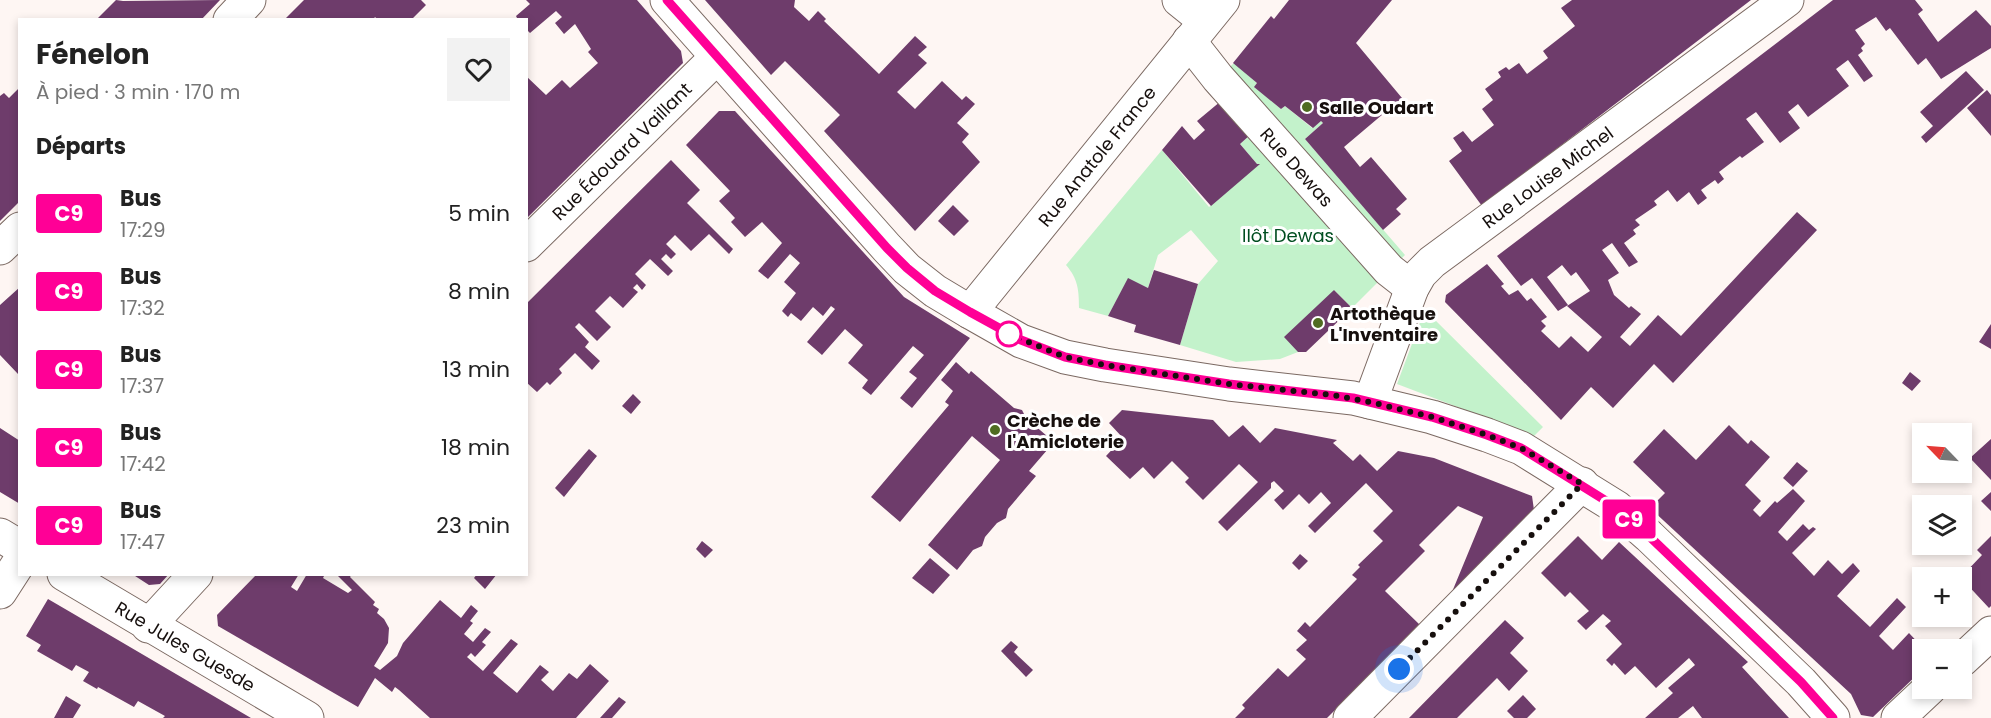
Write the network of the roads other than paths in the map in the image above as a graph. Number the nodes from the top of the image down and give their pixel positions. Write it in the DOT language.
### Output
graph roads {
  1 [pos="249,0"];
  2 [pos="667,0"];
  3 [pos="1179,0"];
  4 [pos="1787,0"];
  5 [pos="232,18"];
  6 [pos="1206,21"];
  7 [pos="717,57"];
  8 [pos="18,231"];
  9 [pos="528,243"];
  10 [pos="0,248"];
  11 [pos="1412,288"];
  12 [pos="970,312"];
  13 [pos="1370,402"];
  14 [pos="1582,484"];
  15 [pos="0,535"];
  16 [pos="18,546"];
  17 [pos="18,564"];
  18 [pos="67,576"];
  19 [pos="194,576"];
  20 [pos="0,592"];
  21 [pos="148,626"];
  22 [pos="1991,633"];
  23 [pos="1972,651"];
  24 [pos="1918,699"];
  25 [pos="307,718"];
  26 [pos="1350,718"];
  27 [pos="1833,718"];
  28 [pos="1898,718"];
  1 -- 5 [label="street"];
  2 -- 7 [label="street"];
  3 -- 6 [label="street, Rue Dewas"];
  4 -- 11 [label="street, Rue Louise Michel"];
  6 -- 11 [label="street, Rue Dewas"];
  6 -- 12 [label="street, Rue Anatole France"];
  7 -- 9 [label="street, Rue Édouard Vaillant"];
  7 -- 12 [label="street"];
  8 -- 10 [label="street"];
  11 -- 13 [label="street, Rue Louise Michel"];
  12 -- 13 [label="street"];
  13 -- 14 [label="street"];
  14 -- 26 [label="street"];
  14 -- 27 [label="street"];
  15 -- 16 [label="street"];
  17 -- 20 [label="street"];
  18 -- 21 [label="street, Rue Jules Guesde"];
  19 -- 21 [label="street"];
  21 -- 25 [label="street, Rue Jules Guesde"];
  22 -- 23 [label="street"];
  24 -- 28 [label="street"];
}
